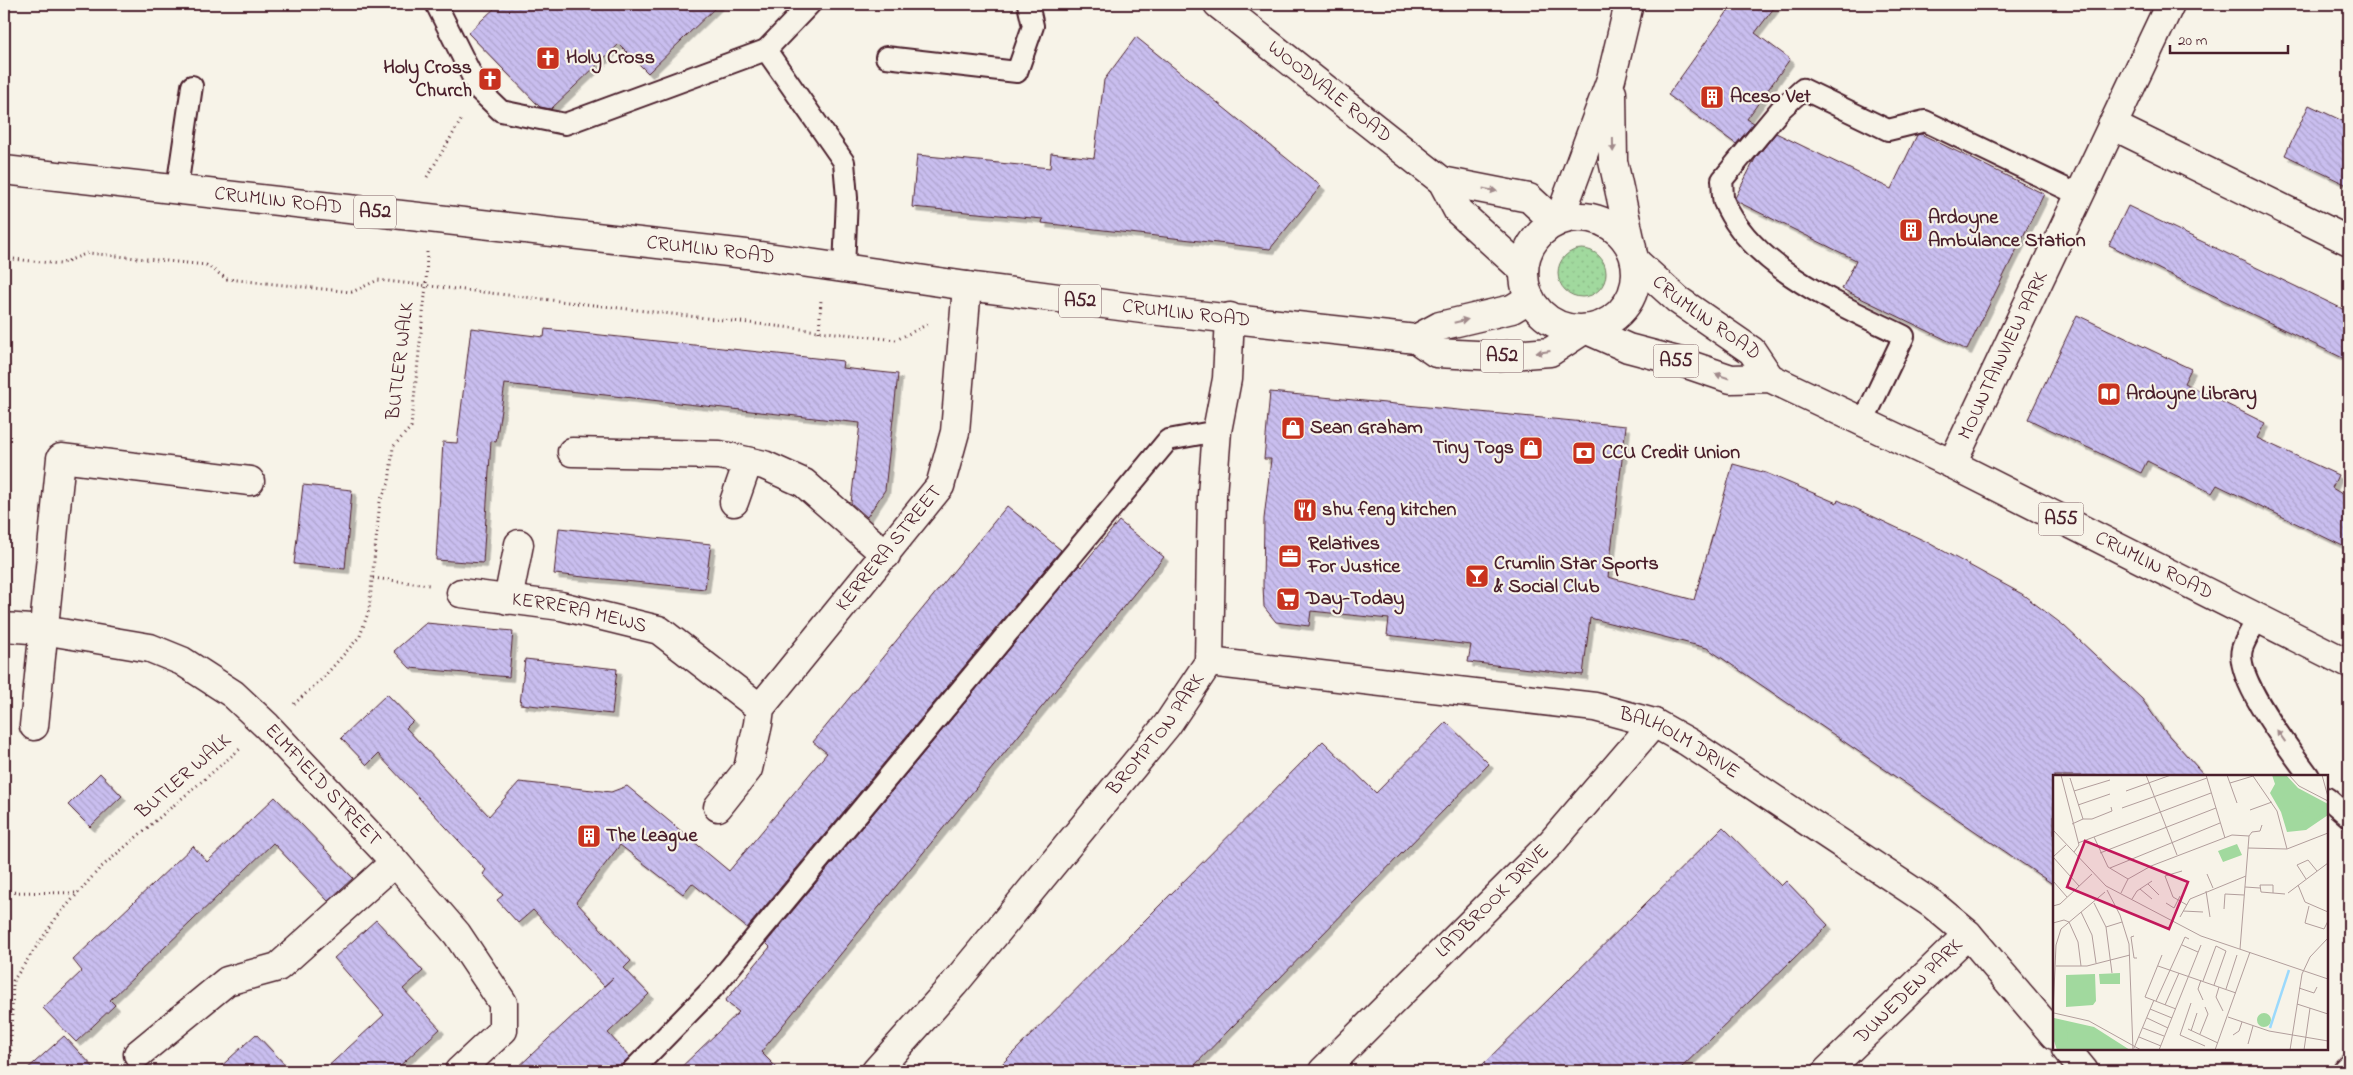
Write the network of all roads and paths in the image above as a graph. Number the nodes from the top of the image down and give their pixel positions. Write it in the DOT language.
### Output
graph roads {
  1 [pos="436,4"];
  2 [pos="810,4"];
  3 [pos="1028,4"];
  4 [pos="1218,4"];
  5 [pos="1629,4"];
  6 [pos="2170,4"];
  7 [pos="766,50"];
  8 [pos="886,56"];
  9 [pos="1611,79"];
  10 [pos="192,86"];
  11 [pos="479,90"];
  12 [pos="2112,125"];
  13 [pos="4,170"];
  14 [pos="427,177"];
  15 [pos="1442,181"];
  16 [pos="176,188"];
  17 [pos="2079,195"];
  18 [pos="427,219"];
  19 [pos="1557,221"];
  20 [pos="2349,241"];
  21 [pos="1635,257"];
  22 [pos="4,258"];
  23 [pos="844,269"];
  24 [pos="1524,271"];
  25 [pos="426,286"];
  26 [pos="966,295"];
  27 [pos="1530,298"];
  28 [pos="1230,317"];
  29 [pos="1585,329"];
  30 [pos="1416,339"];
  31 [pos="1770,378"];
  32 [pos="1863,422"];
  33 [pos="1217,431"];
  34 [pos="572,452"];
  35 [pos="748,462"];
  36 [pos="1952,464"];
  37 [pos="250,481"];
  38 [pos="734,502"];
  39 [pos="519,544"];
  40 [pos="886,555"];
  41 [pos="373,578"];
  42 [pos="461,593"];
  43 [pos="508,600"];
  44 [pos="2258,618"];
  45 [pos="4,627"];
  46 [pos="43,630"];
  47 [pos="1209,662"];
  48 [pos="2349,664"];
  49 [pos="759,716"];
  50 [pos="1654,724"];
  51 [pos="34,726"];
  52 [pos="267,726"];
  53 [pos="2308,775"];
  54 [pos="2328,799"];
  55 [pos="718,806"];
  56 [pos="2349,817"];
  57 [pos="395,862"];
  58 [pos="4,892"];
  59 [pos="79,892"];
  60 [pos="1968,934"];
  61 [pos="2053,1034"];
  62 [pos="2067,1050"];
  63 [pos="138,1054"];
  64 [pos="10,1071"];
  65 [pos="459,1071"];
  66 [pos="632,1071"];
  67 [pos="876,1071"];
  68 [pos="1323,1071"];
  69 [pos="1827,1071"];
  70 [pos="2084,1071"];
  1 -- 11 [label="lane"];
  2 -- 7 [label="lane"];
  3 -- 8 [label="lane"];
  4 -- 15 [label="main road, WOODVALE ROAD"];
  5 -- 9 [label="main road, A55"];
  6 -- 12 [label="main road, MOUNTAINVIEW PARK"];
  7 -- 11 [label="lane"];
  7 -- 23 [label="lane"];
  9 -- 19 [label="main road, A55"];
  9 -- 21 [label="main road, A55, one-way"];
  10 -- 16 [label="lane"];
  11 -- 14 [label="path"];
  12 -- 17 [label="main road, MOUNTAINVIEW PARK"];
  12 -- 20 [label="main road"];
  13 -- 16 [label="main road, CRUMLIN ROAD / A52"];
  15 -- 19 [label="main road, WOODVALE ROAD, one-way"];
  15 -- 24 [label="main road, WOODVALE ROAD"];
  16 -- 18 [label="main road, CRUMLIN ROAD / A52"];
  17 -- 32 [label="lane"];
  17 -- 36 [label="main road, MOUNTAINVIEW PARK"];
  18 -- 23 [label="main road, CRUMLIN ROAD / A52"];
  18 -- 25 [label="path, BUTLER WALK"];
  19 -- 21 [label="main road, A55"];
  19 -- 24 [label="main road, A55"];
  21 -- 29 [label="main road, A55"];
  21 -- 31 [label="main road, CRUMLIN ROAD / A55"];
  22 -- 25 [label="path"];
  23 -- 26 [label="main road, CRUMLIN ROAD / A52"];
  24 -- 27 [label="main road, A55"];
  25 -- 26 [label="path"];
  25 -- 41 [label="path, BUTLER WALK"];
  26 -- 28 [label="main road, CRUMLIN ROAD / A52"];
  26 -- 40 [label="main road, KERRERA STREET"];
  27 -- 29 [label="main road, A55"];
  30 -- 27 [label="main road, A52, one-way"];
  28 -- 30 [label="main road, CRUMLIN ROAD / A52"];
  28 -- 33 [label="main road, BROMPTON PARK"];
  29 -- 30 [label="main road, CRUMLIN ROAD / A52, one-way"];
  31 -- 29 [label="main road, CRUMLIN ROAD / A55, one-way"];
  31 -- 32 [label="main road, CRUMLIN ROAD / A55"];
  32 -- 36 [label="main road, CRUMLIN ROAD / A55"];
  33 -- 47 [label="main road, BROMPTON PARK"];
  33 -- 66 [label="lane"];
  34 -- 35 [label="main road"];
  35 -- 38 [label="main road"];
  35 -- 40 [label="main road"];
  36 -- 44 [label="main road, CRUMLIN ROAD / A55"];
  37 -- 46 [label="main road"];
  39 -- 43 [label="main road"];
  40 -- 49 [label="main road, KERRERA STREET"];
  41 -- 42 [label="path"];
  41 -- 52 [label="path, BUTLER WALK"];
  42 -- 43 [label="main road, KERRERA MEWS"];
  43 -- 49 [label="main road, KERRERA MEWS"];
  44 -- 48 [label="main road, CRUMLIN ROAD / A55"];
  53 -- 44 [label="lane, one-way"];
  45 -- 46 [label="main road, ELMFIELD STREET"];
  46 -- 51 [label="main road"];
  46 -- 52 [label="main road, ELMFIELD STREET"];
  47 -- 50 [label="main road, BALHOLM DRIVE"];
  47 -- 67 [label="main road, BROMPTON PARK"];
  49 -- 55 [label="main road"];
  50 -- 60 [label="main road, BALHOLM DRIVE"];
  50 -- 68 [label="main road, LADBROOK DRIVE"];
  52 -- 57 [label="main road, ELMFIELD STREET"];
  52 -- 59 [label="path, BUTLER WALK"];
  54 -- 56 [label="lane"];
  57 -- 63 [label="main road"];
  57 -- 65 [label="main road, ELMFIELD STREET"];
  58 -- 59 [label="path"];
  59 -- 64 [label="path, BUTLER WALK"];
  60 -- 61 [label="main road, BALHOLM DRIVE"];
  60 -- 69 [label="main road, DUNEDEN PARK"];
  62 -- 70 [label="main road"];
}
